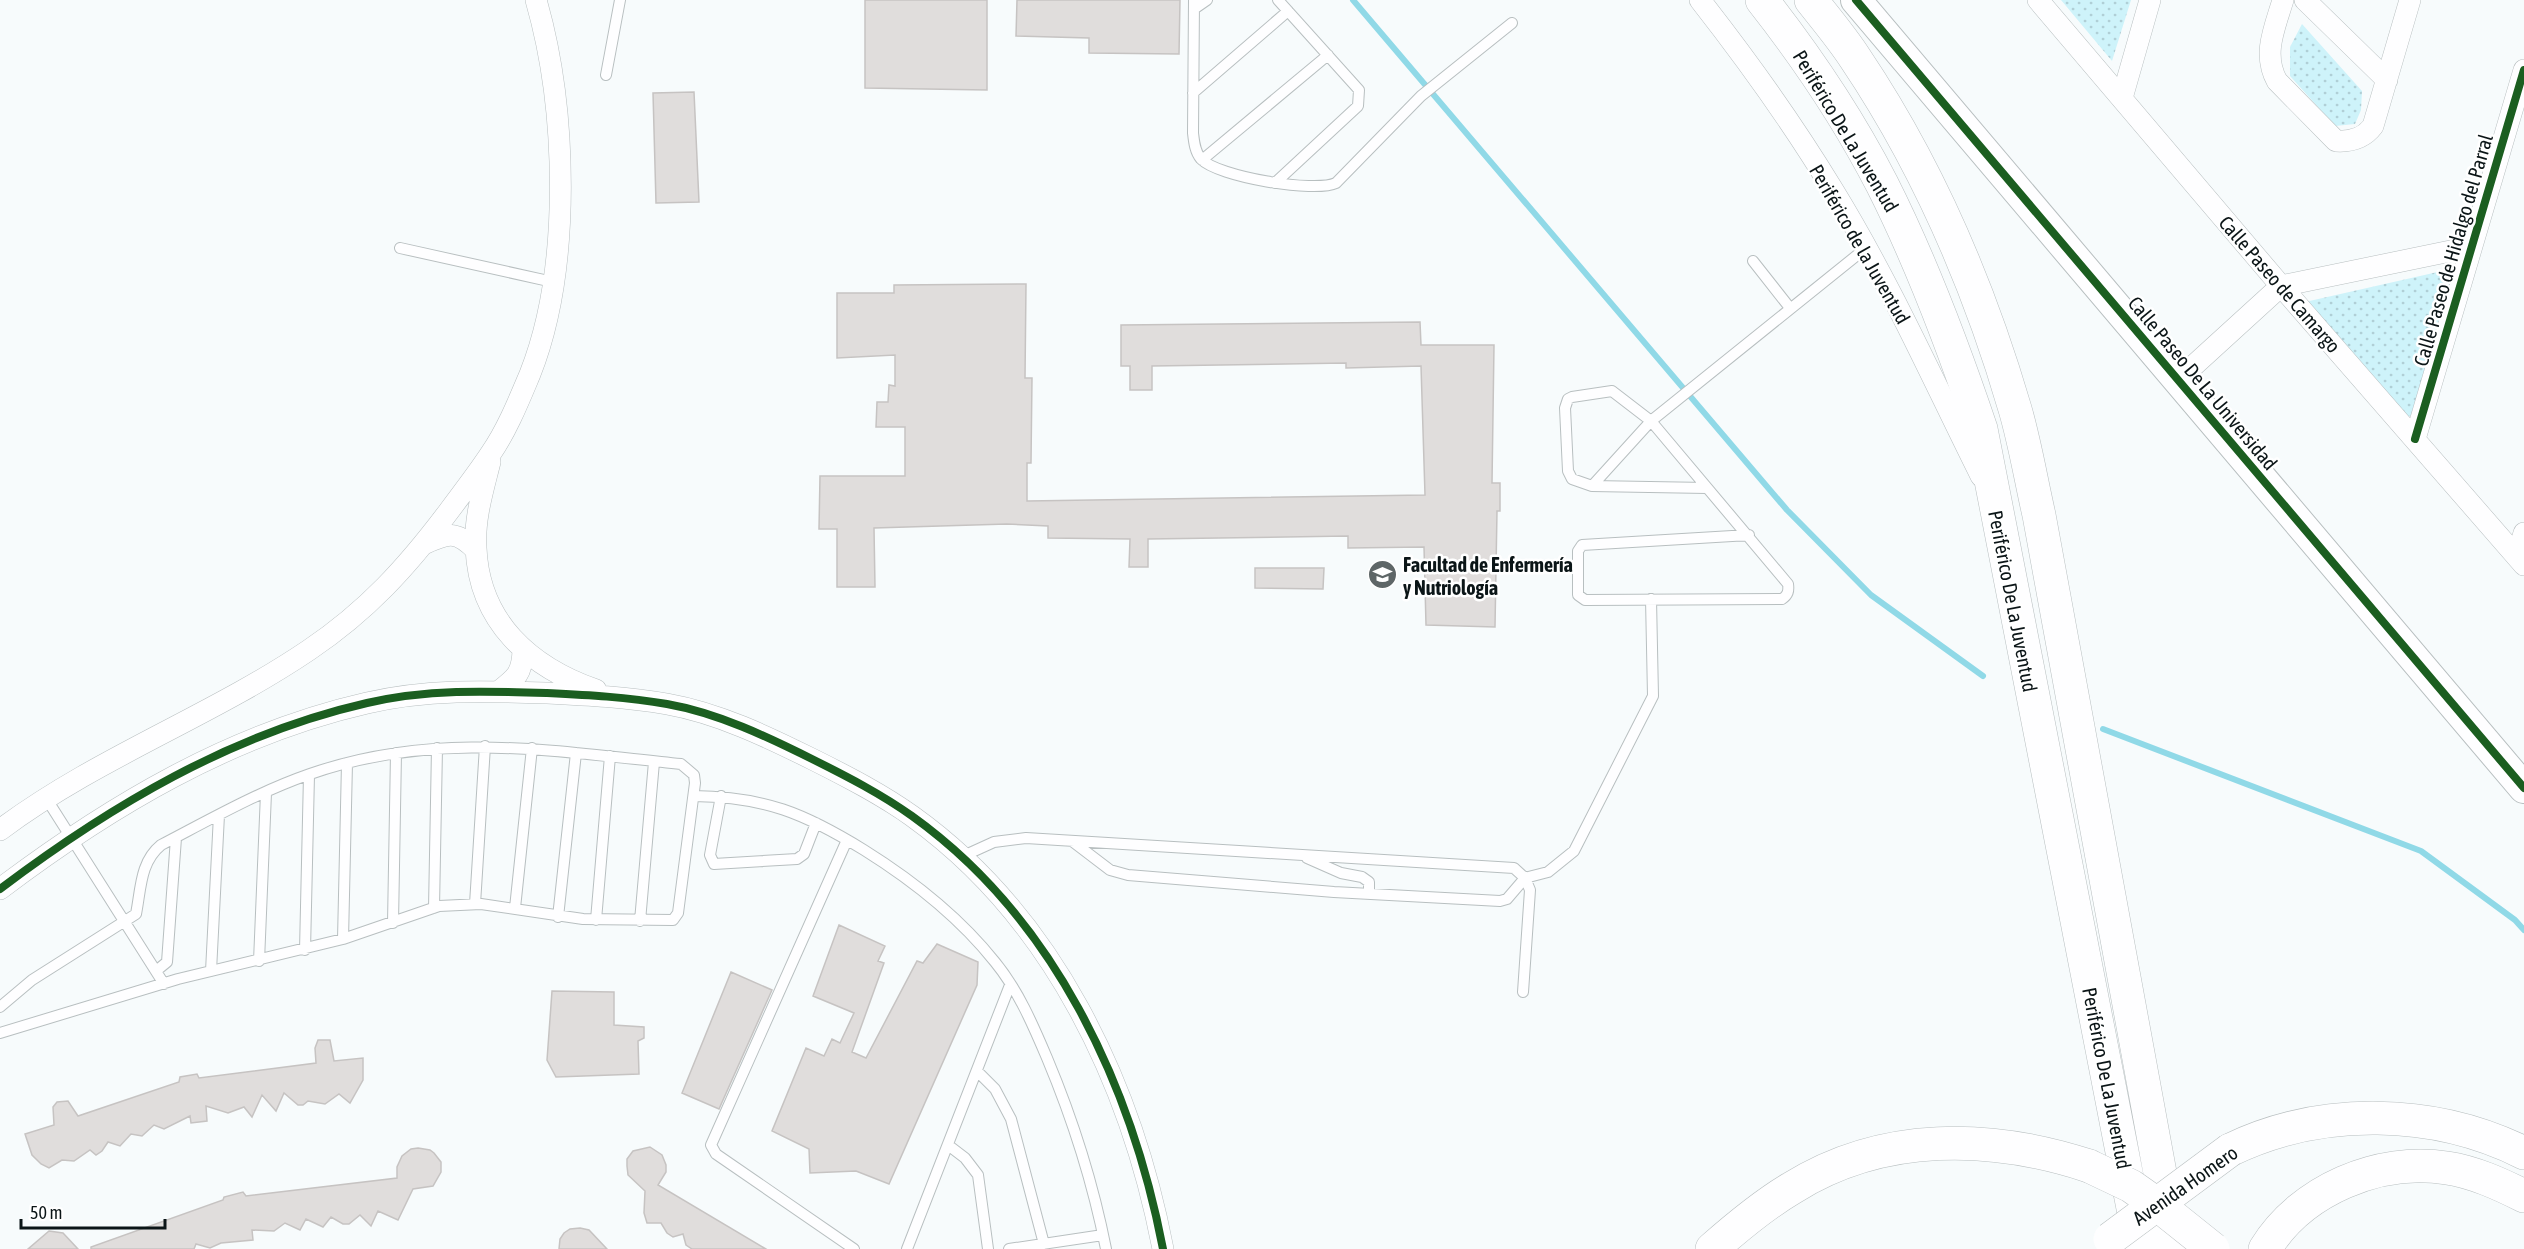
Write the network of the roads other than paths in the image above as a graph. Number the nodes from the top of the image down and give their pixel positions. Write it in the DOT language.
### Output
graph roads {
  1 [pos="536,0"];
  2 [pos="620,0"];
  3 [pos="1207,0"];
  4 [pos="1278,0"];
  5 [pos="1700,0"];
  6 [pos="1762,0"];
  7 [pos="1811,0"];
  8 [pos="1856,0"];
  9 [pos="2038,0"];
  10 [pos="2150,0"];
  11 [pos="2283,0"];
  12 [pos="2305,0"];
  13 [pos="2410,0"];
  14 [pos="1194,5"];
  15 [pos="1288,11"];
  16 [pos="1512,23"];
  17 [pos="1328,55"];
  18 [pos="2524,70"];
  19 [pos="606,75"];
  20 [pos="2387,80"];
  21 [pos="1193,93"];
  22 [pos="2122,98"];
  23 [pos="1202,160"];
  24 [pos="1275,183"];
  25 [pos="2470,247"];
  26 [pos="400,248"];
  27 [pos="1866,248"];
  28 [pos="1753,261"];
  29 [pos="553,282"];
  30 [pos="2282,286"];
  31 [pos="1790,308"];
  32 [pos="2179,379"];
  33 [pos="1651,421"];
  34 [pos="2415,439"];
  35 [pos="492,453"];
  36 [pos="1592,486"];
  37 [pos="1707,488"];
  38 [pos="1994,503"];
  39 [pos="2524,533"];
  40 [pos="1749,535"];
  41 [pos="424,544"];
  42 [pos="476,550"];
  43 [pos="2521,561"];
  44 [pos="1651,599"];
  45 [pos="523,651"];
  46 [pos="498,692"];
  47 [pos="611,695"];
  48 [pos="485,746"];
  49 [pos="437,748"];
  50 [pos="532,748"];
  51 [pos="396,753"];
  52 [pos="576,753"];
  53 [pos="610,756"];
  54 [pos="654,762"];
  55 [pos="347,763"];
  56 [pos="309,775"];
  57 [pos="2524,788"];
  58 [pos="266,793"];
  59 [pos="694,796"];
  60 [pos="721,796"];
  61 [pos="46,798"];
  62 [pos="219,815"];
  63 [pos="816,823"];
  64 [pos="0,830"];
  65 [pos="72,837"];
  66 [pos="176,838"];
  67 [pos="847,840"];
  68 [pos="1072,841"];
  69 [pos="1299,855"];
  70 [pos="961,857"];
  71 [pos="1525,878"];
  72 [pos="0,889"];
  73 [pos="1369,894"];
  74 [pos="475,904"];
  75 [pos="434,908"];
  76 [pos="515,908"];
  77 [pos="558,917"];
  78 [pos="596,920"];
  79 [pos="125,921"];
  80 [pos="640,921"];
  81 [pos="393,923"];
  82 [pos="343,939"];
  83 [pos="305,950"];
  84 [pos="260,961"];
  85 [pos="156,971"];
  86 [pos="212,971"];
  87 [pos="164,984"];
  88 [pos="1010,985"];
  89 [pos="1523,992"];
  90 [pos="0,1007"];
  91 [pos="0,1033"];
  92 [pos="977,1071"];
  93 [pos="948,1145"];
  94 [pos="2524,1153"];
  95 [pos="2524,1196"];
  96 [pos="1103,1235"];
  97 [pos="1044,1244"];
  98 [pos="2104,1244"];
  99 [pos="854,1249"];
  100 [pos="907,1249"];
  101 [pos="988,1249"];
  102 [pos="1009,1249"];
  103 [pos="1106,1249"];
  104 [pos="1163,1249"];
  105 [pos="1712,1249"];
  106 [pos="2141,1249"];
  107 [pos="2174,1249"];
  108 [pos="2212,1249"];
  109 [pos="2265,1249"];
  1 -- 29 [label="street"];
  2 -- 19 [label="lane"];
  3 -- 14 [label="lane"];
  4 -- 15 [label="lane"];
  5 -- 27 [label="street, Periférico de la Juventud"];
  6 -- 38 [label="main road, Periférico De La Juventud"];
  7 -- 107 [label="main road, Periférico De La Juventud"];
  8 -- 32 [label="street, Calle Paseo De La Universidad"];
  9 -- 22 [label="street, Calle Paseo de Camargo"];
  10 -- 22 [label="street"];
  11 -- 20 [label="street"];
  12 -- 20 [label="street"];
  13 -- 20 [label="street"];
  14 -- 21 [label="lane"];
  15 -- 17 [label="lane"];
  15 -- 21 [label="lane"];
  16 -- 24 [label="lane"];
  17 -- 23 [label="lane"];
  17 -- 24 [label="lane"];
  18 -- 25 [label="street, Calle Paseo de Hidalgo del Parral"];
  21 -- 23 [label="lane"];
  22 -- 30 [label="street, Calle Paseo de Camargo"];
  23 -- 24 [label="lane"];
  25 -- 30 [label="street"];
  25 -- 34 [label="street, Calle Paseo de Hidalgo del Parral"];
  26 -- 29 [label="lane"];
  27 -- 31 [label="lane"];
  27 -- 38 [label="street, Periférico de la Juventud"];
  28 -- 31 [label="lane"];
  29 -- 35 [label="street"];
  30 -- 32 [label="street"];
  30 -- 34 [label="street, Calle Paseo de Camargo"];
  31 -- 33 [label="lane"];
  32 -- 57 [label="street, Calle Paseo De La Universidad"];
  33 -- 36 [label="lane"];
  33 -- 36 [label="lane"];
  33 -- 37 [label="lane"];
  34 -- 43 [label="street, Calle Paseo de Camargo"];
  35 -- 41 [label="street"];
  35 -- 42 [label="street"];
  36 -- 37 [label="lane"];
  37 -- 40 [label="lane"];
  38 -- 106 [label="main road, Periférico De La Juventud"];
  39 -- 43 [label="street"];
  40 -- 44 [label="lane"];
  40 -- 44 [label="lane"];
  41 -- 42 [label="street"];
  41 -- 61 [label="street"];
  42 -- 45 [label="street"];
  44 -- 71 [label="lane"];
  45 -- 46 [label="street"];
  45 -- 47 [label="street"];
  46 -- 47 [label="street"];
  46 -- 65 [label="street"];
  47 -- 70 [label="street"];
  48 -- 49 [label="lane"];
  48 -- 50 [label="lane"];
  48 -- 74 [label="lane"];
  49 -- 51 [label="lane"];
  49 -- 75 [label="lane"];
  50 -- 52 [label="lane"];
  50 -- 76 [label="lane"];
  51 -- 55 [label="lane"];
  51 -- 81 [label="lane"];
  52 -- 53 [label="lane"];
  52 -- 77 [label="lane"];
  53 -- 54 [label="lane"];
  53 -- 78 [label="lane"];
  54 -- 59 [label="lane"];
  54 -- 80 [label="lane"];
  55 -- 56 [label="lane"];
  55 -- 82 [label="lane"];
  56 -- 58 [label="lane"];
  56 -- 83 [label="lane"];
  58 -- 62 [label="lane"];
  58 -- 84 [label="lane"];
  59 -- 60 [label="lane"];
  59 -- 80 [label="lane"];
  60 -- 63 [label="lane"];
  60 -- 63 [label="lane"];
  61 -- 64 [label="street"];
  61 -- 65 [label="lane"];
  62 -- 66 [label="lane"];
  62 -- 86 [label="lane"];
  63 -- 67 [label="lane"];
  65 -- 72 [label="street"];
  65 -- 79 [label="lane"];
  66 -- 79 [label="lane"];
  66 -- 85 [label="lane"];
  67 -- 88 [label="lane"];
  67 -- 99 [label="lane"];
  68 -- 69 [label="lane"];
  68 -- 70 [label="lane"];
  68 -- 73 [label="lane"];
  69 -- 71 [label="lane"];
  69 -- 73 [label="lane"];
  70 -- 104 [label="street"];
  71 -- 73 [label="lane"];
  71 -- 89 [label="lane"];
  74 -- 75 [label="lane"];
  74 -- 76 [label="lane"];
  75 -- 81 [label="lane"];
  76 -- 77 [label="lane"];
  77 -- 78 [label="lane"];
  78 -- 80 [label="lane"];
  79 -- 85 [label="lane"];
  79 -- 90 [label="lane"];
  81 -- 82 [label="lane"];
  82 -- 83 [label="lane"];
  83 -- 84 [label="lane"];
  84 -- 86 [label="lane"];
  85 -- 87 [label="lane"];
  86 -- 87 [label="lane"];
  87 -- 91 [label="lane"];
  88 -- 92 [label="lane"];
  88 -- 96 [label="lane"];
  92 -- 93 [label="lane"];
  92 -- 97 [label="lane"];
  93 -- 100 [label="lane"];
  93 -- 101 [label="lane"];
  94 -- 98 [label="main road, Avenida Homero, bridge"];
  95 -- 109 [label="main road"];
  96 -- 97 [label="lane"];
  96 -- 103 [label="lane"];
  97 -- 102 [label="lane"];
  105 -- 108 [label="main road, bridge"];
}
